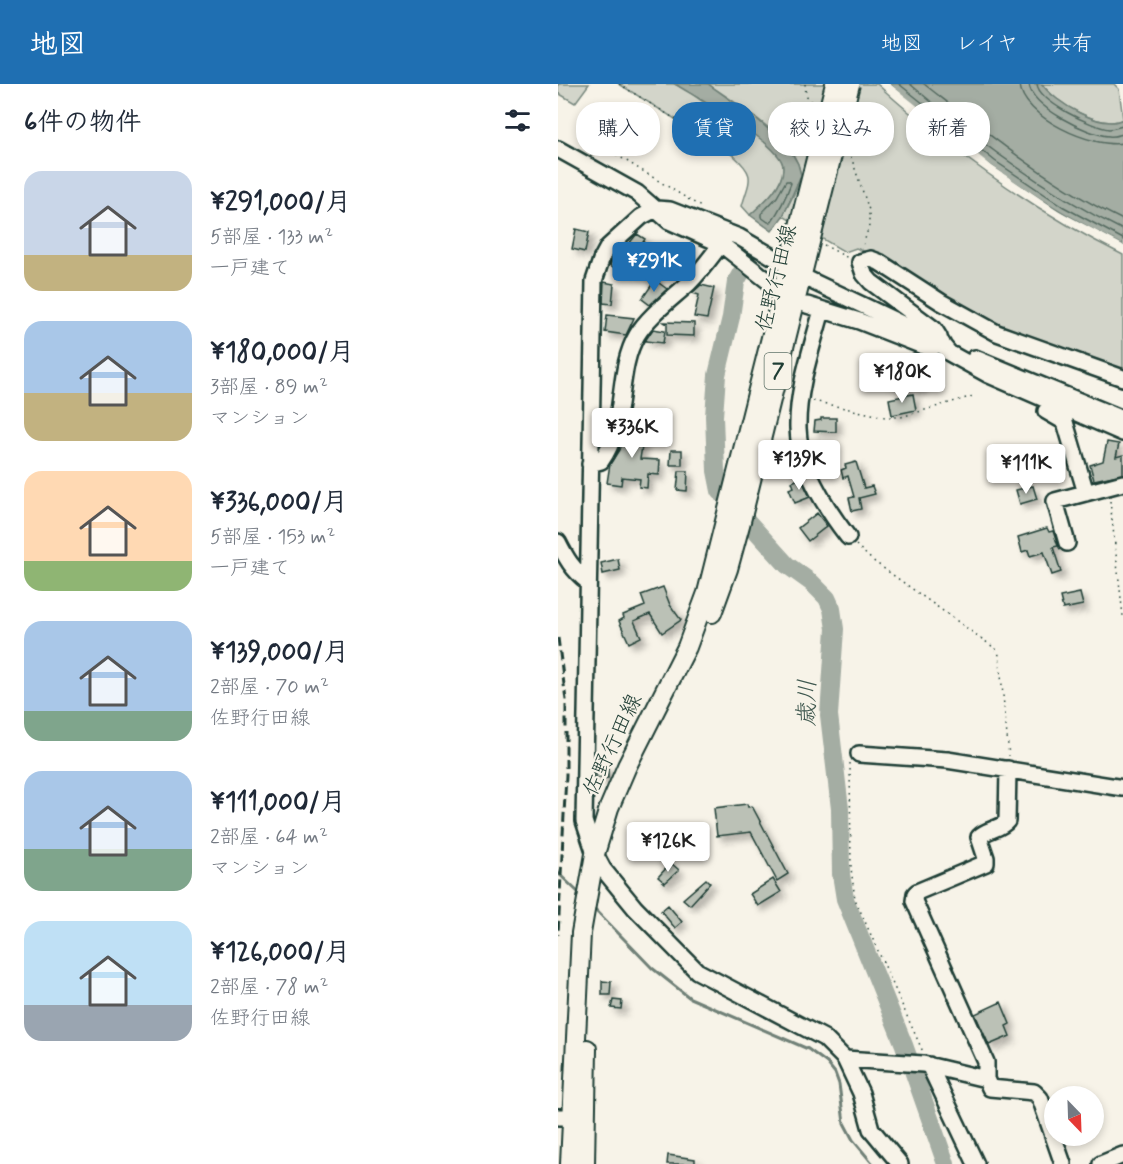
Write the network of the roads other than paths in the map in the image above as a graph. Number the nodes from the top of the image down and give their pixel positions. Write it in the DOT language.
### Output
graph roads {
  1 [pos="835,84"];
  2 [pos="850,84"];
  3 [pos="558,149"];
  4 [pos="657,209"];
  5 [pos="721,244"];
  6 [pos="797,262"];
  7 [pos="772,284"];
  8 [pos="807,305"];
  9 [pos="822,310"];
  10 [pos="940,342"];
  11 [pos="987,374"];
  12 [pos="1123,378"];
  13 [pos="1123,419"];
  14 [pos="1123,433"];
  15 [pos="590,464"];
  16 [pos="1123,483"];
  17 [pos="1086,493"];
  18 [pos="848,537"];
  19 [pos="728,540"];
  20 [pos="558,542"];
  21 [pos="1066,543"];
  22 [pos="587,581"];
  23 [pos="860,754"];
  24 [pos="1008,769"];
  25 [pos="1123,788"];
  26 [pos="599,862"];
  27 [pos="845,1059"];
  28 [pos="926,1065"];
  29 [pos="986,1078"];
  30 [pos="565,1117"];
  31 [pos="1123,1155"];
  32 [pos="570,1164"];
  33 [pos="585,1164"];
  34 [pos="900,1164"];
  35 [pos="976,1164"];
  36 [pos="1063,1164"];
  37 [pos="1101,1164"];
  1 -- 6 [label="main road, 佐野行田線 / 7, bridge"];
  2 -- 6 [label="main road, 佐野行田線 / 7, bridge"];
  3 -- 4 [label="street"];
  4 -- 5 [label="street"];
  4 -- 6 [label="street"];
  4 -- 15 [label="street"];
  5 -- 7 [label="street"];
  5 -- 15 [label="street"];
  6 -- 10 [label="street"];
  6 -- 19 [label="main road, 佐野行田線 / 7"];
  6 -- 19 [label="main road, 佐野行田線 / 7"];
  8 -- 9 [label="street"];
  9 -- 10 [label="street"];
  9 -- 18 [label="street"];
  10 -- 11 [label="street"];
  10 -- 12 [label="street"];
  10 -- 13 [label="street"];
  11 -- 14 [label="street"];
  11 -- 17 [label="street"];
  15 -- 22 [label="street"];
  16 -- 17 [label="street"];
  17 -- 21 [label="street"];
  19 -- 26 [label="main road, 佐野行田線 / 7"];
  20 -- 22 [label="street"];
  22 -- 26 [label="street"];
  23 -- 24 [label="street"];
  24 -- 25 [label="street"];
  24 -- 29 [label="street"];
  26 -- 27 [label="street"];
  26 -- 30 [label="main road, 佐野行田線 / 7"];
  26 -- 33 [label="main road, 佐野行田線 / 7"];
  27 -- 28 [label="street"];
  27 -- 34 [label="street"];
  28 -- 29 [label="street"];
  28 -- 35 [label="street"];
  29 -- 36 [label="street"];
  30 -- 32 [label="main road, 佐野行田線 / 7"];
  31 -- 37 [label="street"];
}
